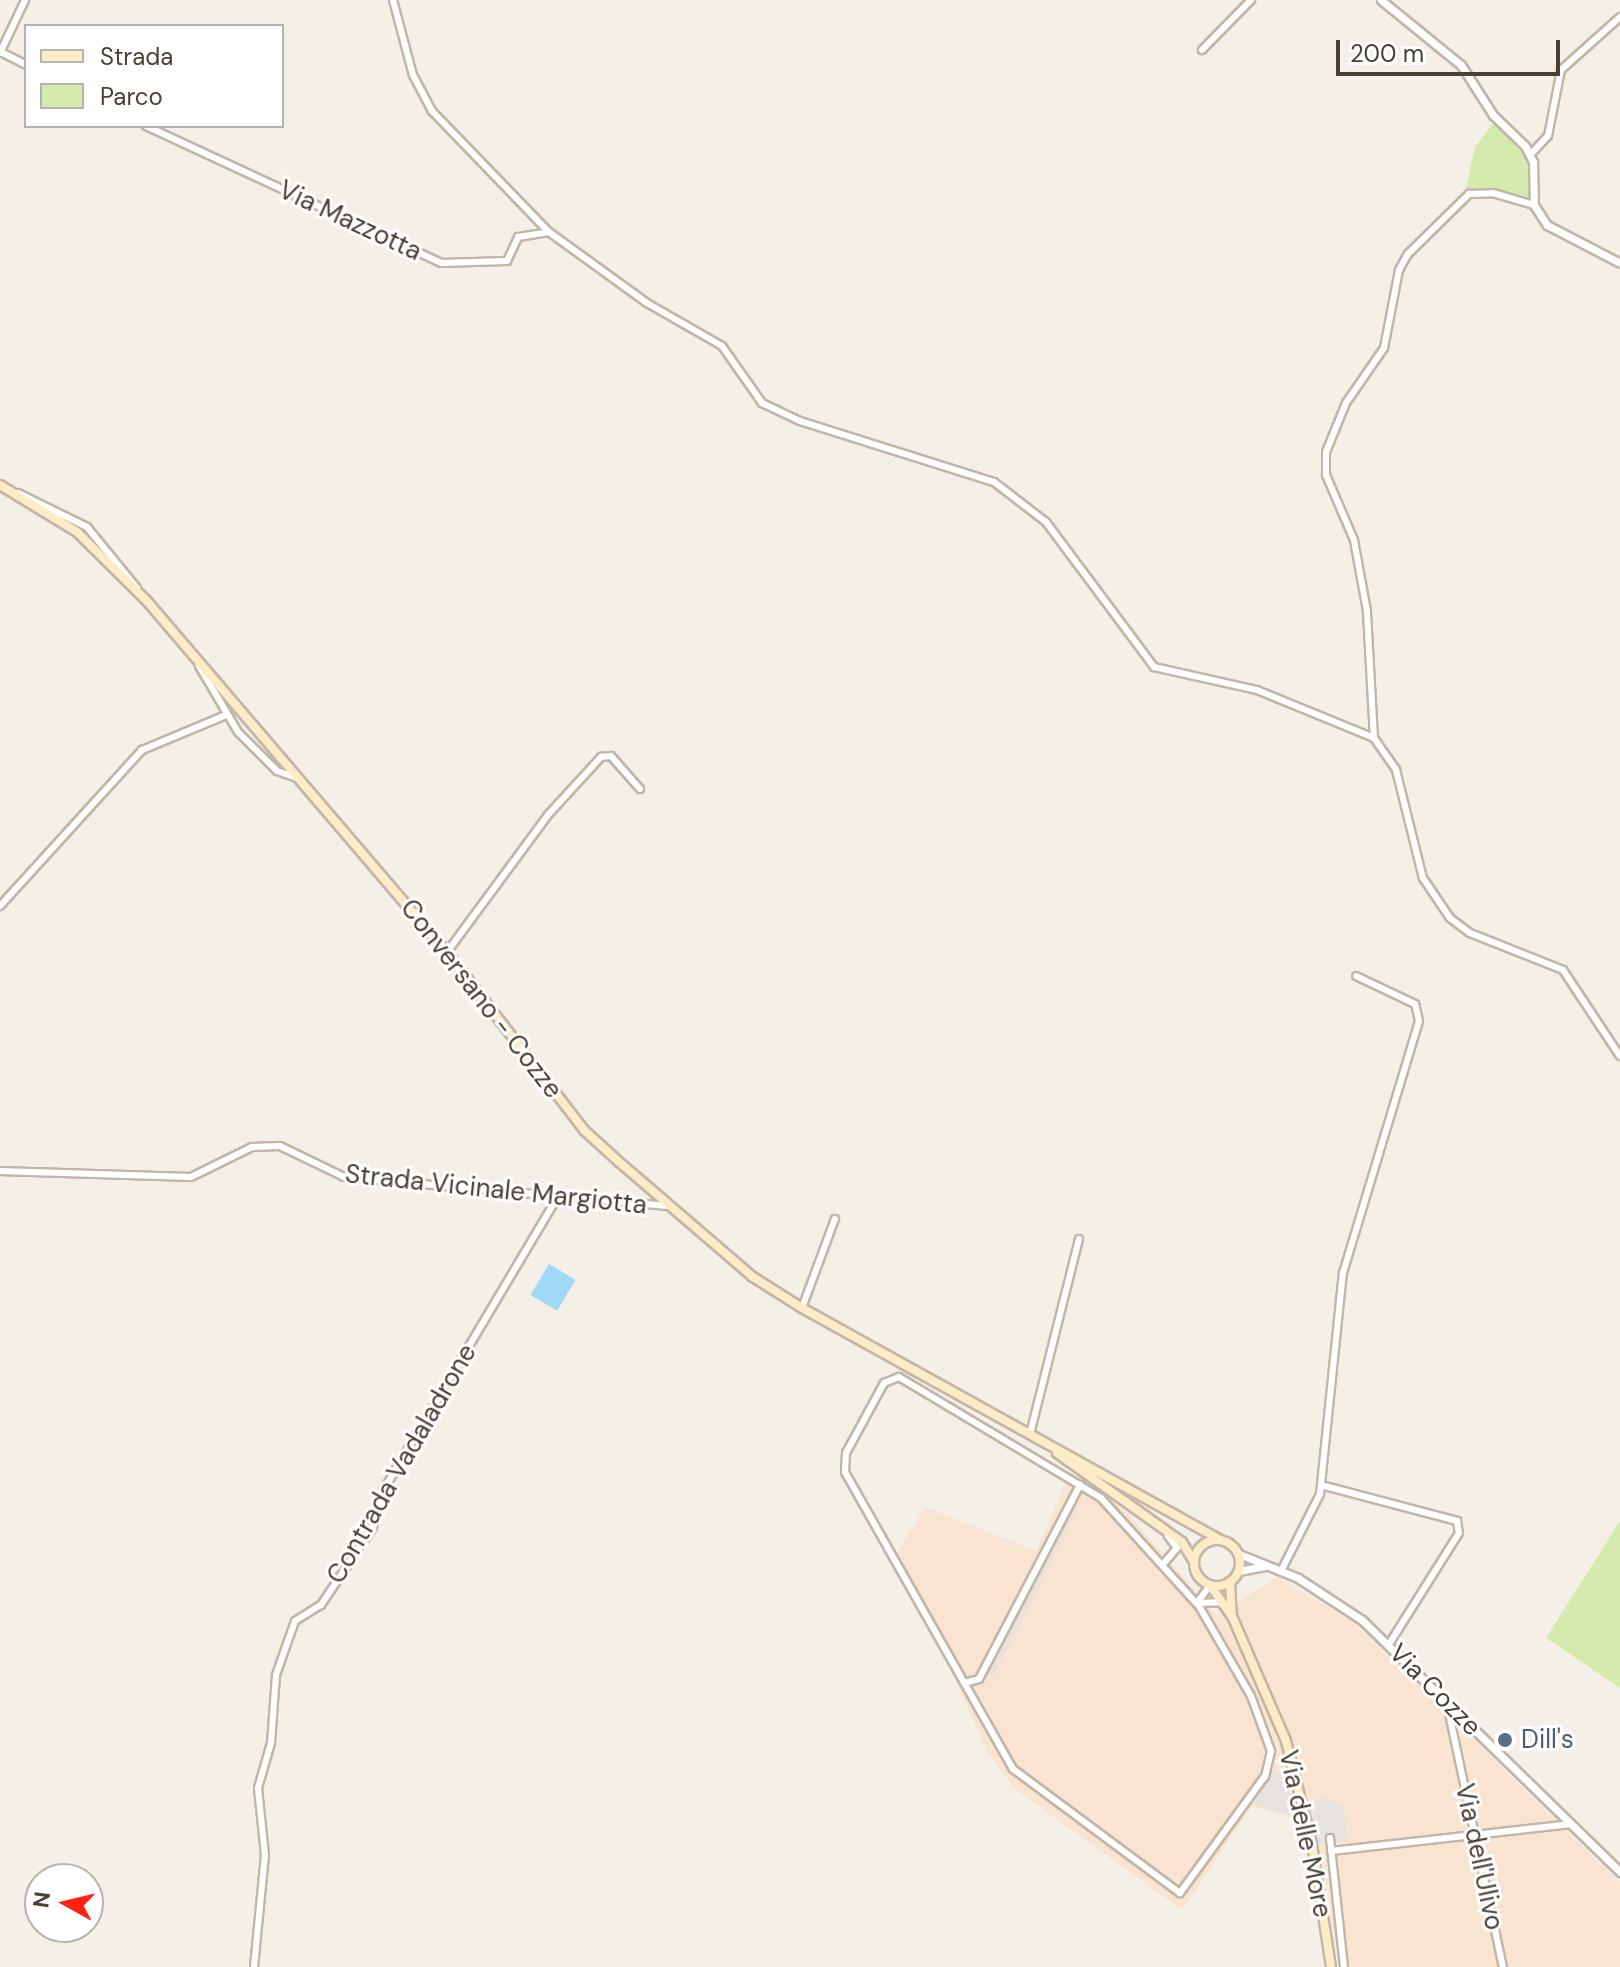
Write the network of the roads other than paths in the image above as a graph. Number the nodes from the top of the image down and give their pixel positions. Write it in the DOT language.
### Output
graph roads {
  1 [pos="25,0"];
  2 [pos="393,0"];
  3 [pos="1251,0"];
  4 [pos="1381,0"];
  5 [pos="1620,17"];
  6 [pos="1202,50"];
  7 [pos="0,52"];
  8 [pos="24,64"];
  9 [pos="150,128"];
  10 [pos="1530,155"];
  11 [pos="1534,205"];
  12 [pos="549,232"];
  13 [pos="1620,263"];
  14 [pos="0,485"];
  15 [pos="197,661"];
  16 [pos="226,715"];
  17 [pos="1374,738"];
  18 [pos="303,780"];
  19 [pos="640,789"];
  20 [pos="0,906"];
  21 [pos="447,952"];
  22 [pos="1356,976"];
  23 [pos="1620,1056"];
  24 [pos="0,1171"];
  25 [pos="556,1200"];
  26 [pos="672,1207"];
  27 [pos="835,1219"];
  28 [pos="1079,1239"];
  29 [pos="802,1308"];
  30 [pos="1030,1434"];
  31 [pos="1080,1485"];
  32 [pos="1321,1485"];
  33 [pos="1112,1489"];
  34 [pos="1219,1539"];
  35 [pos="1239,1554"];
  36 [pos="1194,1562"];
  37 [pos="1164,1563"];
  38 [pos="1267,1565"];
  39 [pos="1239,1571"];
  40 [pos="1281,1571"];
  41 [pos="1230,1582"];
  42 [pos="1210,1585"];
  43 [pos="1221,1602"];
  44 [pos="1197,1603"];
  45 [pos="1232,1616"];
  46 [pos="1389,1644"];
  47 [pos="968,1682"];
  48 [pos="1446,1700"];
  49 [pos="1571,1824"];
  50 [pos="1473,1834"];
  51 [pos="1330,1838"];
  52 [pos="1331,1851"];
  53 [pos="1620,1869"];
  54 [pos="254,1967"];
  55 [pos="1331,1967"];
  56 [pos="1344,1967"];
  57 [pos="1503,1967"];
  1 -- 7 [label="street"];
  2 -- 12 [label="street"];
  3 -- 6 [label="street"];
  4 -- 10 [label="street"];
  5 -- 10 [label="street"];
  7 -- 8 [label="street"];
  9 -- 12 [label="street, Via Mazzotta"];
  10 -- 11 [label="street"];
  11 -- 13 [label="street"];
  11 -- 17 [label="street"];
  12 -- 17 [label="street"];
  14 -- 15 [label="main road, Conversano - Cozze"];
  15 -- 16 [label="street"];
  15 -- 18 [label="main road, Conversano - Cozze"];
  16 -- 18 [label="street"];
  16 -- 20 [label="street"];
  17 -- 23 [label="street"];
  18 -- 21 [label="main road, Conversano - Cozze"];
  19 -- 21 [label="street"];
  21 -- 26 [label="main road, Conversano - Cozze"];
  22 -- 32 [label="street"];
  24 -- 25 [label="street, Strada Vicinale Margiotta"];
  25 -- 26 [label="street, Strada Vicinale Margiotta"];
  25 -- 54 [label="street, Contrada Vadaladrone"];
  26 -- 29 [label="main road, Conversano - Cozze"];
  27 -- 29 [label="street"];
  28 -- 30 [label="street"];
  29 -- 30 [label="main road, Conversano - Cozze"];
  30 -- 33 [label="main road"];
  30 -- 34 [label="main road"];
  31 -- 37 [label="street"];
  31 -- 47 [label="street"];
  31 -- 47 [label="street"];
  32 -- 40 [label="street"];
  32 -- 46 [label="street"];
  33 -- 36 [label="main road"];
  33 -- 37 [label="street"];
  34 -- 35 [label="main road"];
  34 -- 36 [label="main road"];
  35 -- 38 [label="street, Via Cozze"];
  35 -- 39 [label="main road"];
  36 -- 42 [label="main road"];
  37 -- 44 [label="street"];
  38 -- 39 [label="street"];
  38 -- 40 [label="street, Via Cozze"];
  39 -- 41 [label="main road"];
  40 -- 46 [label="street, Via Cozze"];
  41 -- 42 [label="main road"];
  41 -- 45 [label="main road"];
  42 -- 43 [label="main road"];
  42 -- 44 [label="street"];
  43 -- 44 [label="street"];
  43 -- 45 [label="main road"];
  44 -- 47 [label="street"];
  45 -- 55 [label="main road, Via delle More"];
  46 -- 48 [label="street, Via Cozze"];
  48 -- 49 [label="street, Via Cozze"];
  48 -- 50 [label="street, Via dell'Ulivo"];
  49 -- 50 [label="street"];
  49 -- 53 [label="street, Via Cozze"];
  50 -- 52 [label="street"];
  50 -- 57 [label="street, Via dell'Ulivo"];
  51 -- 52 [label="street"];
  52 -- 56 [label="street"];
}
